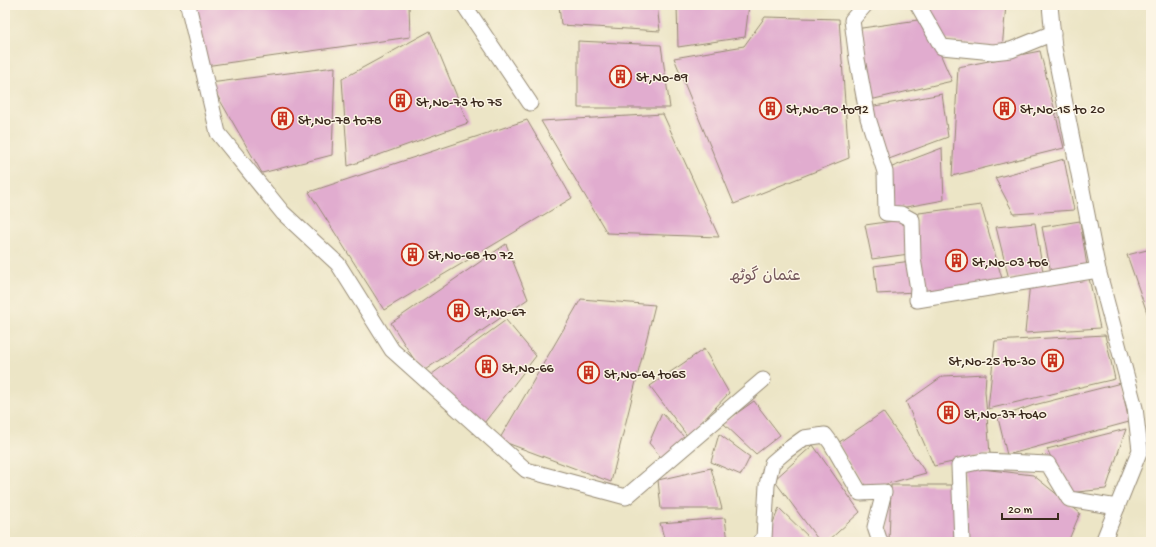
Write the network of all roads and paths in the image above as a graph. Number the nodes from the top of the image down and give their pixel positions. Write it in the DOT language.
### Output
graph roads {
  1 [pos="188,5"];
  2 [pos="464,5"];
  3 [pos="865,5"];
  4 [pos="918,5"];
  5 [pos="1050,5"];
  6 [pos="1053,33"];
  7 [pos="530,103"];
  8 [pos="1098,270"];
  9 [pos="763,380"];
  10 [pos="1117,507"];
  11 [pos="760,542"];
  12 [pos="880,542"];
  13 [pos="962,542"];
  14 [pos="1103,542"];
  1 -- 9 [label="street"];
  2 -- 7 [label="street"];
  3 -- 8 [label="street"];
  4 -- 6 [label="street"];
  5 -- 6 [label="street"];
  6 -- 8 [label="street"];
  8 -- 10 [label="street"];
  10 -- 13 [label="street"];
  10 -- 14 [label="street"];
  11 -- 12 [label="street"];
}
